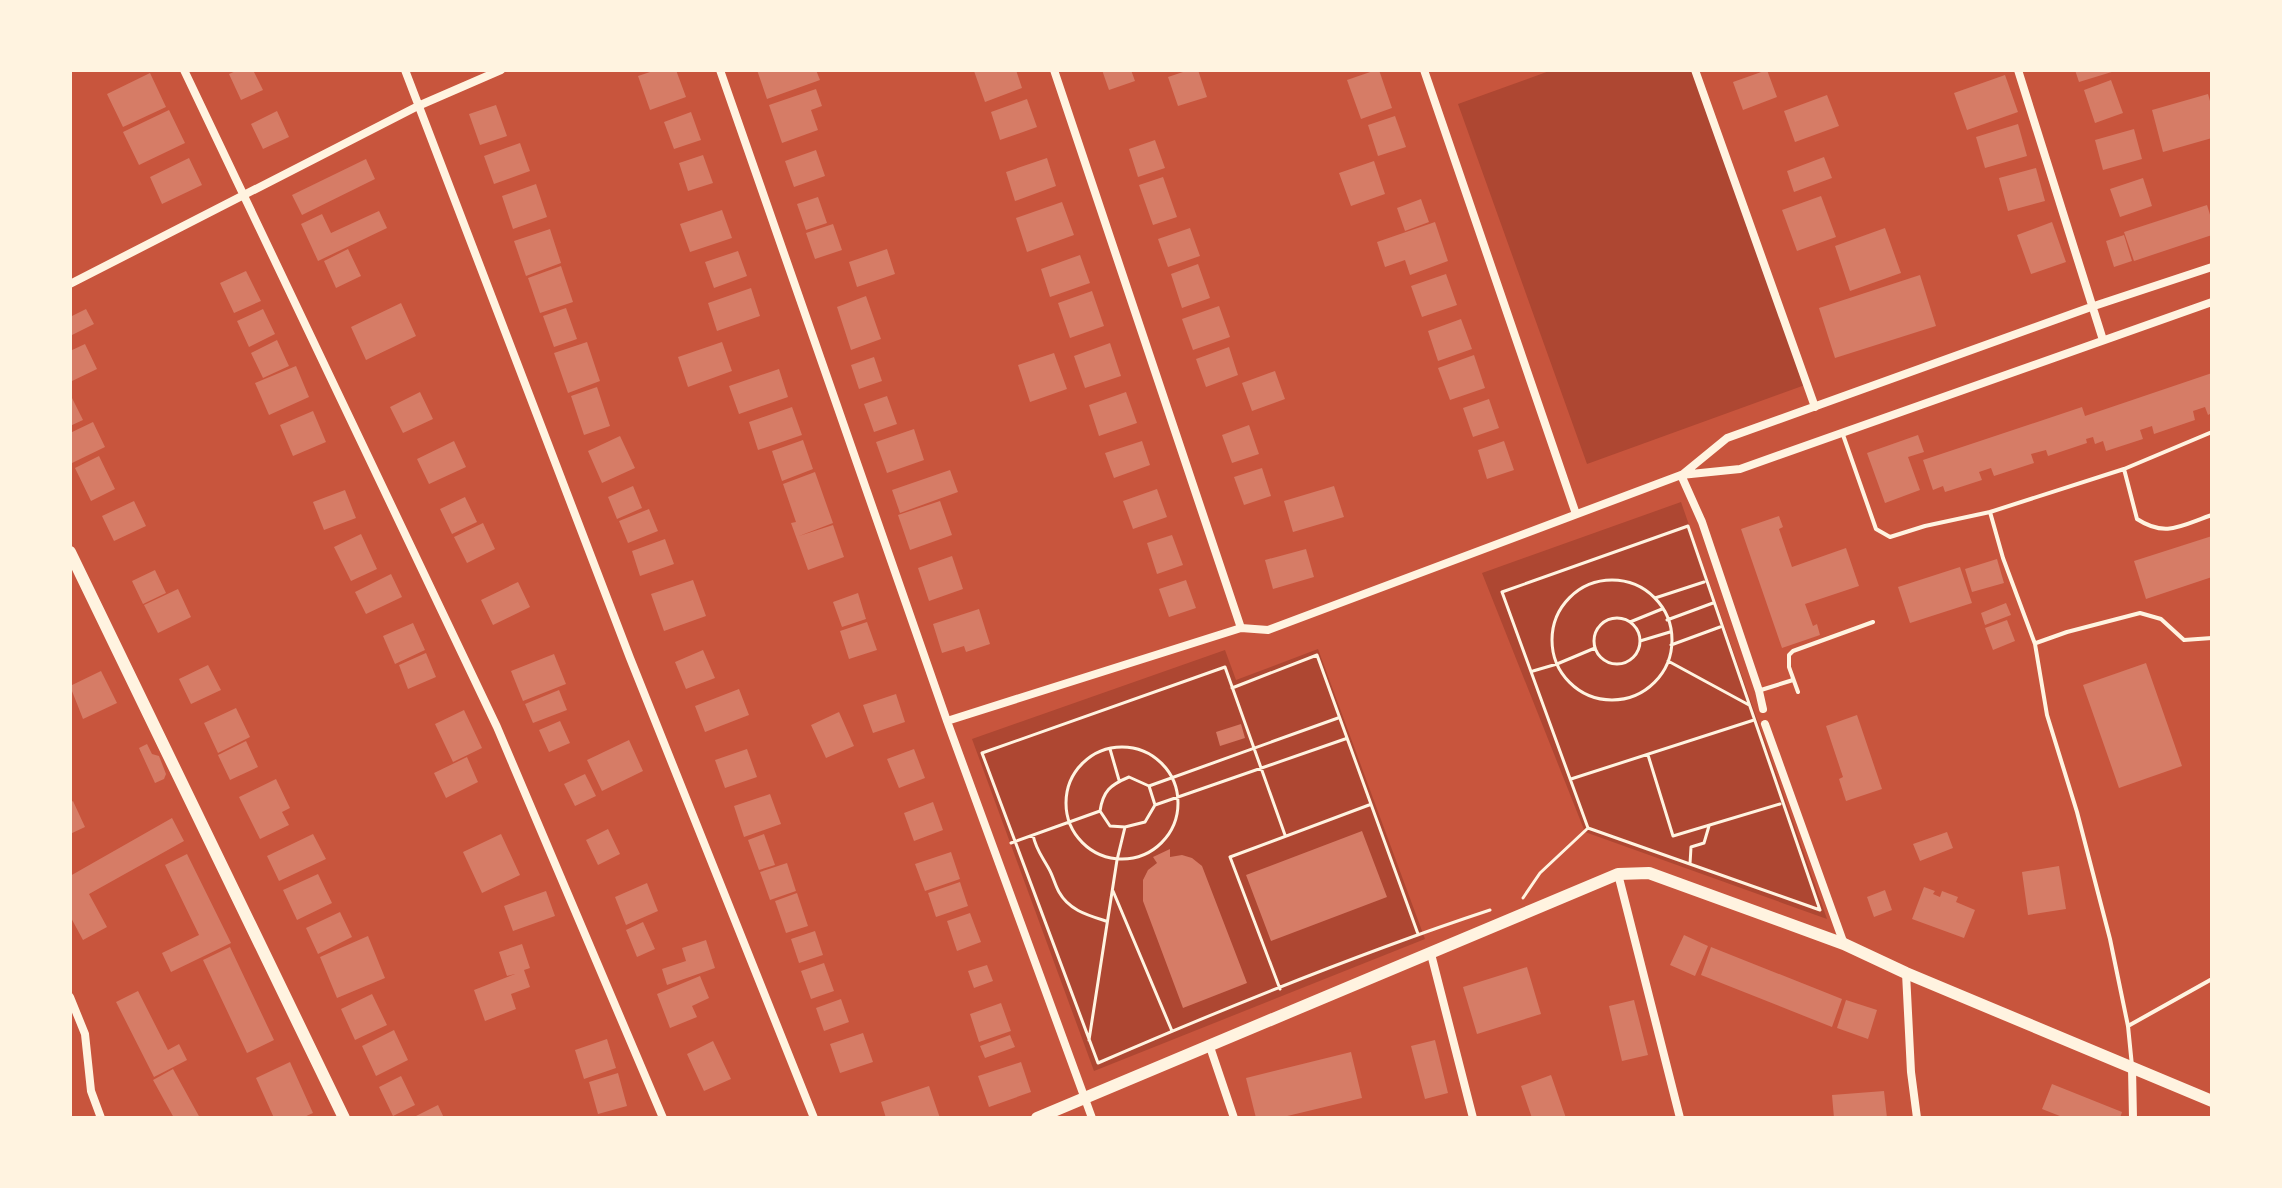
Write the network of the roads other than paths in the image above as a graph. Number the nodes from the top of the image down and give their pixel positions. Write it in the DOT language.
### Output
graph roads {
  1 [pos="184,70"];
  2 [pos="405,70"];
  3 [pos="501,70"];
  4 [pos="720,70"];
  5 [pos="1054,70"];
  6 [pos="1424,70"];
  7 [pos="1695,70"];
  8 [pos="2018,70"];
  9 [pos="418,106"];
  10 [pos="244,195"];
  11 [pos="2212,267"];
  12 [pos="70,284"];
  13 [pos="2212,302"];
  14 [pos="2091,307"];
  15 [pos="2103,340"];
  16 [pos="1815,407"];
  17 [pos="1842,431"];
  18 [pos="2212,432"];
  19 [pos="2124,469"];
  20 [pos="1681,475"];
  21 [pos="1990,512"];
  22 [pos="1576,514"];
  23 [pos="2212,515"];
  24 [pos="70,552"];
  25 [pos="1873,622"];
  26 [pos="1241,628"];
  27 [pos="2212,638"];
  28 [pos="2035,644"];
  29 [pos="1793,680"];
  30 [pos="1759,691"];
  31 [pos="1798,692"];
  32 [pos="1763,709"];
  33 [pos="947,721"];
  34 [pos="1765,724"];
  35 [pos="1618,874"];
  36 [pos="1844,944"];
  37 [pos="1431,954"];
  38 [pos="1906,973"];
  39 [pos="2212,979"];
  40 [pos="70,997"];
  41 [pos="2128,1026"];
  42 [pos="1209,1044"];
  43 [pos="2132,1068"];
  44 [pos="1085,1098"];
  45 [pos="2212,1101"];
  46 [pos="101,1118"];
  47 [pos="344,1118"];
  48 [pos="663,1118"];
  49 [pos="814,1118"];
  50 [pos="1037,1118"];
  51 [pos="1092,1118"];
  52 [pos="1234,1118"];
  53 [pos="1473,1118"];
  54 [pos="1680,1118"];
  55 [pos="1917,1118"];
  56 [pos="2133,1118"];
  1 -- 10 [label="street"];
  2 -- 9 [label="street"];
  3 -- 9 [label="street"];
  4 -- 33 [label="street"];
  5 -- 26 [label="street"];
  6 -- 22 [label="street"];
  7 -- 16 [label="street"];
  8 -- 14 [label="street"];
  9 -- 10 [label="street"];
  9 -- 49 [label="street"];
  10 -- 12 [label="street"];
  10 -- 48 [label="street"];
  11 -- 14 [label="street"];
  13 -- 15 [label="street"];
  14 -- 15 [label="street"];
  14 -- 16 [label="street"];
  15 -- 17 [label="street"];
  16 -- 20 [label="street"];
  17 -- 20 [label="street"];
  17 -- 21 [label="lane"];
  18 -- 19 [label="lane"];
  19 -- 21 [label="lane"];
  19 -- 23 [label="lane"];
  20 -- 22 [label="street"];
  20 -- 30 [label="street"];
  21 -- 28 [label="lane"];
  22 -- 26 [label="street"];
  24 -- 47 [label="main road"];
  25 -- 29 [label="lane"];
  26 -- 33 [label="street"];
  27 -- 28 [label="lane"];
  28 -- 41 [label="lane"];
  29 -- 30 [label="lane"];
  29 -- 31 [label="lane"];
  30 -- 32 [label="street"];
  33 -- 44 [label="street"];
  34 -- 36 [label="street"];
  35 -- 36 [label="main road"];
  35 -- 37 [label="main road"];
  35 -- 54 [label="street"];
  36 -- 38 [label="main road"];
  37 -- 42 [label="main road"];
  37 -- 53 [label="street"];
  38 -- 43 [label="main road"];
  38 -- 55 [label="street"];
  39 -- 41 [label="lane"];
  40 -- 46 [label="street"];
  41 -- 43 [label="lane"];
  42 -- 44 [label="main road"];
  42 -- 52 [label="street"];
  43 -- 45 [label="main road"];
  43 -- 56 [label="street"];
  44 -- 50 [label="main road"];
  44 -- 51 [label="street"];
}
